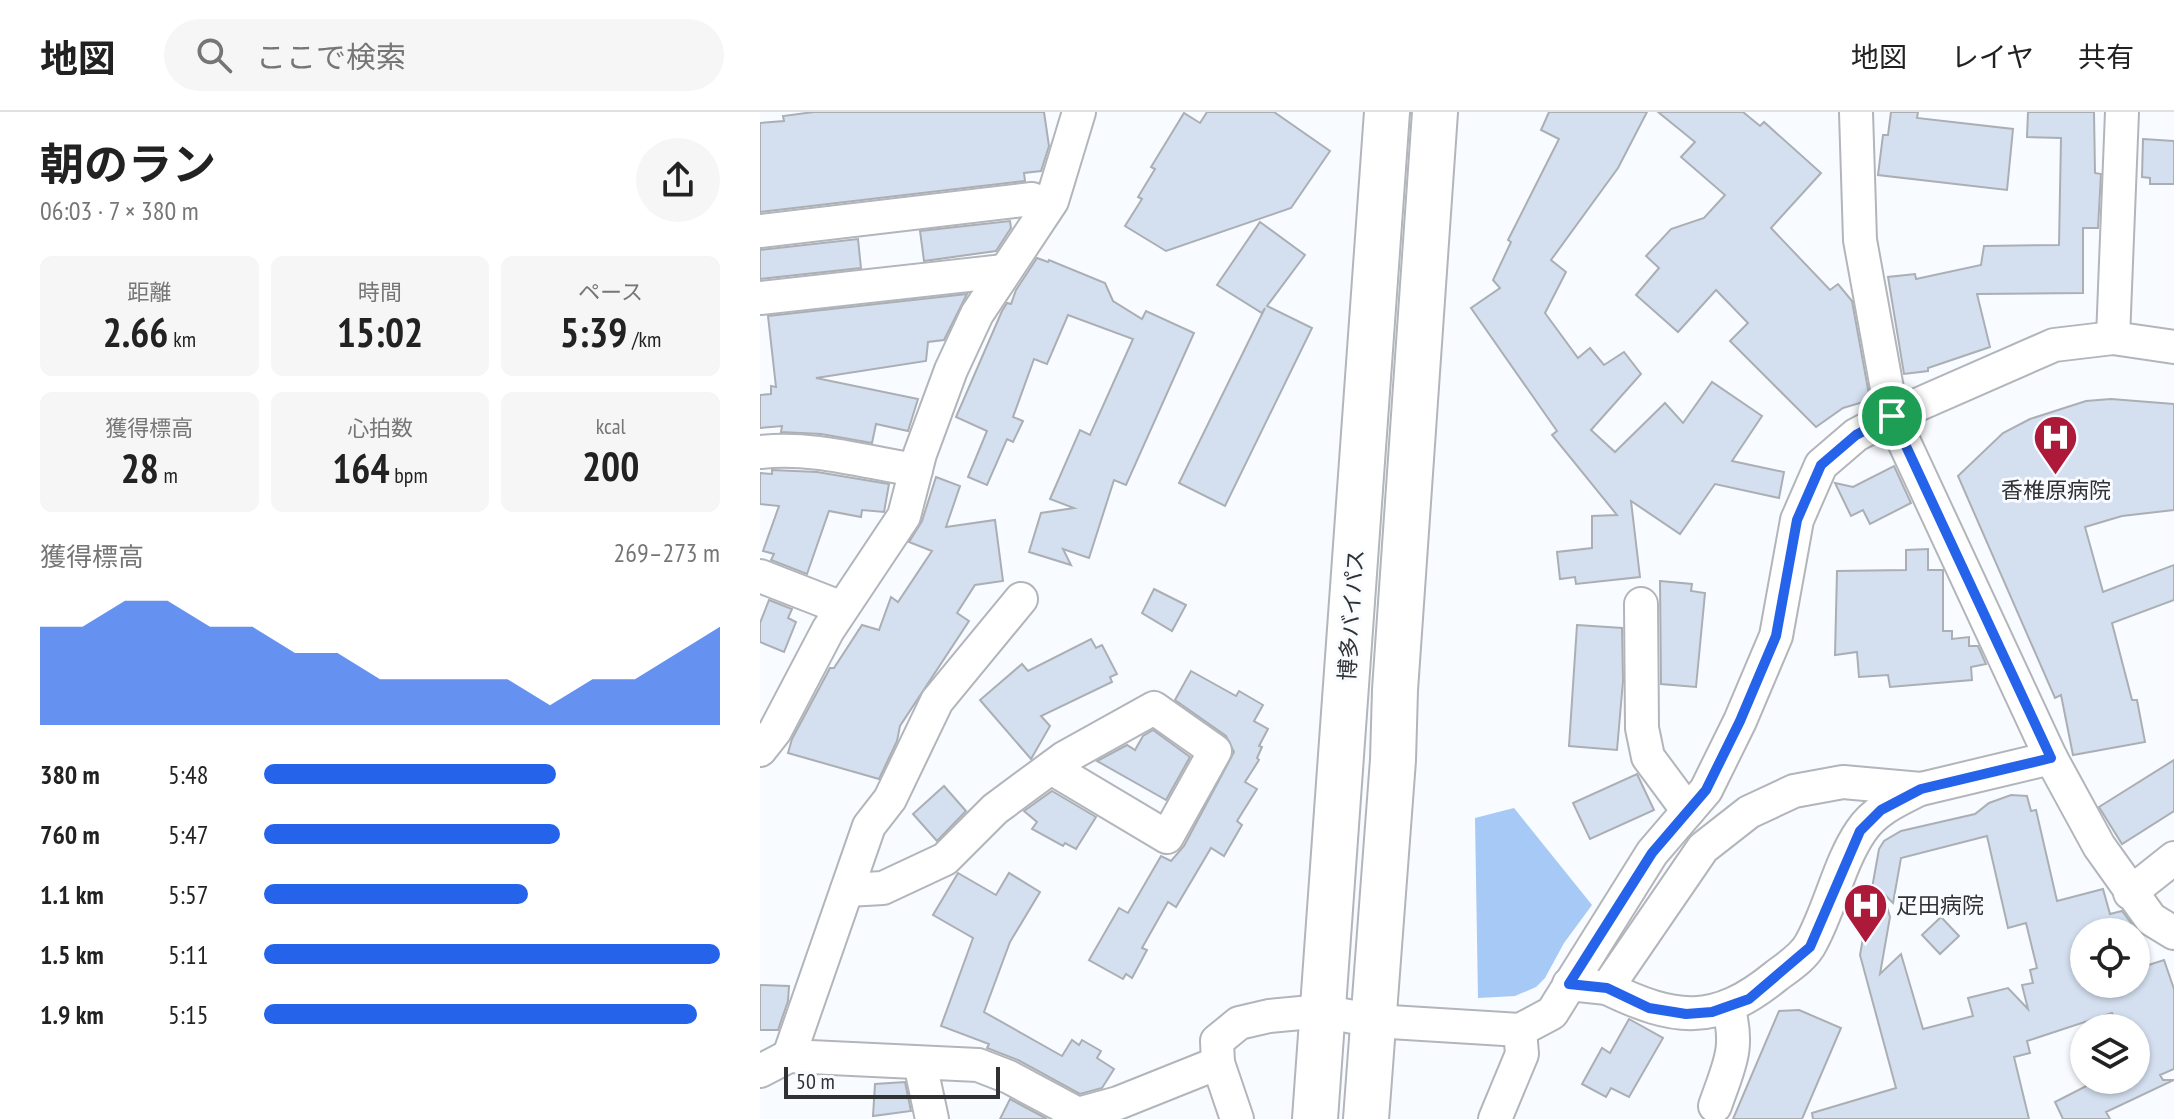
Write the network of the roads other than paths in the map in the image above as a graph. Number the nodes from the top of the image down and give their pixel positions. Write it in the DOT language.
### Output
graph roads {
  1 [pos="1079,112"];
  2 [pos="1387,112"];
  3 [pos="1435,112"];
  4 [pos="1856,112"];
  5 [pos="2122,112"];
  6 [pos="1049,205"];
  7 [pos="760,231"];
  8 [pos="1004,271"];
  9 [pos="760,298"];
  10 [pos="2113,338"];
  11 [pos="2174,347"];
  12 [pos="1892,416"];
  13 [pos="760,452"];
  14 [pos="916,470"];
  15 [pos="760,576"];
  16 [pos="1021,599"];
  17 [pos="1641,604"];
  18 [pos="842,608"];
  19 [pos="760,750"];
  20 [pos="2051,758"];
  21 [pos="1053,769"];
  22 [pos="1921,789"];
  23 [pos="1688,811"];
  24 [pos="2174,858"];
  25 [pos="847,890"];
  26 [pos="2130,893"];
  27 [pos="2174,933"];
  28 [pos="1569,984"];
  29 [pos="1607,988"];
  30 [pos="1728,1006"];
  31 [pos="1322,1011"];
  32 [pos="1374,1021"];
  33 [pos="1520,1030"];
  34 [pos="789,1056"];
  35 [pos="920,1063"];
  36 [pos="1218,1063"];
  37 [pos="760,1071"];
  38 [pos="1715,1106"];
  39 [pos="932,1119"];
  40 [pos="1237,1119"];
  41 [pos="1315,1119"];
  42 [pos="1366,1119"];
  43 [pos="1495,1119"];
  1 -- 6 [label="street"];
  2 -- 31 [label="highway, 博多バイパス"];
  3 -- 32 [label="highway"];
  4 -- 12 [label="street"];
  5 -- 10 [label="street"];
  6 -- 7 [label="street"];
  6 -- 8 [label="street"];
  8 -- 9 [label="street"];
  8 -- 14 [label="street"];
  10 -- 11 [label="street"];
  10 -- 12 [label="street"];
  12 -- 20 [label="street"];
  12 -- 23 [label="street"];
  13 -- 14 [label="street"];
  14 -- 18 [label="street"];
  15 -- 18 [label="street"];
  16 -- 25 [label="street"];
  17 -- 23 [label="street"];
  18 -- 19 [label="street"];
  20 -- 22 [label="street"];
  20 -- 26 [label="street"];
  21 -- 21 [label="street"];
  21 -- 25 [label="street"];
  22 -- 29 [label="street"];
  22 -- 30 [label="street"];
  23 -- 28 [label="street"];
  24 -- 26 [label="street"];
  25 -- 34 [label="street"];
  26 -- 27 [label="street"];
  28 -- 29 [label="street"];
  28 -- 33 [label="street"];
  29 -- 30 [label="street"];
  30 -- 38 [label="street"];
  31 -- 32 [label="street"];
  31 -- 36 [label="street"];
  31 -- 41 [label="highway, 博多バイパス"];
  32 -- 33 [label="street"];
  32 -- 42 [label="highway"];
  33 -- 43 [label="street"];
  34 -- 35 [label="street"];
  34 -- 37 [label="street"];
  35 -- 36 [label="street"];
  35 -- 39 [label="street"];
  36 -- 40 [label="street"];
}
